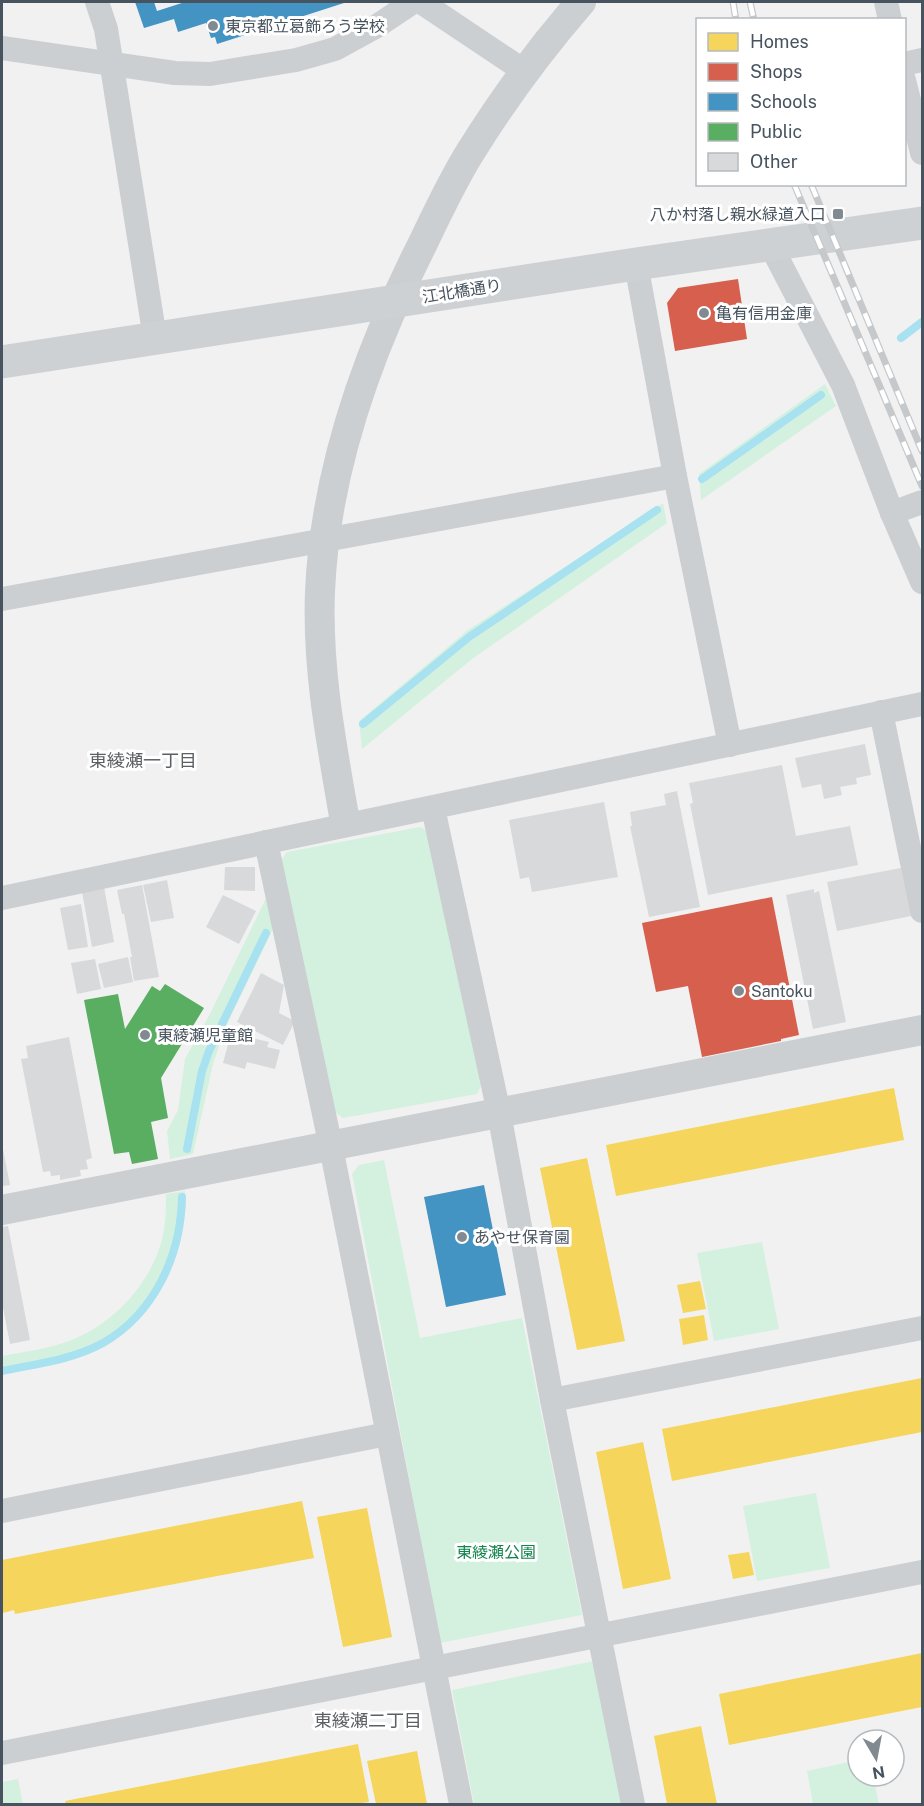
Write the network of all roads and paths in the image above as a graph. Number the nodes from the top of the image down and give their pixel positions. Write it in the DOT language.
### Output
graph roads {
  1 [pos="97,2"];
  2 [pos="413,2"];
  3 [pos="420,2"];
  4 [pos="581,2"];
  5 [pos="886,2"];
  6 [pos="890,18"];
  7 [pos="2,48"];
  8 [pos="922,60"];
  9 [pos="112,64"];
  10 [pos="906,64"];
  11 [pos="524,71"];
  12 [pos="906,88"];
  13 [pos="922,153"];
  14 [pos="922,223"];
  15 [pos="770,244"];
  16 [pos="636,264"];
  17 [pos="394,301"];
  18 [pos="155,338"];
  19 [pos="2,362"];
  20 [pos="675,476"];
  21 [pos="922,502"];
  22 [pos="892,513"];
  23 [pos="324,540"];
  24 [pos="922,582"];
  25 [pos="2,599"];
  26 [pos="922,704"];
  27 [pos="881,712"];
  28 [pos="730,745"];
  29 [pos="432,808"];
  30 [pos="345,820"];
  31 [pos="266,842"];
  32 [pos="2,898"];
  33 [pos="922,911"];
  34 [pos="922,1030"];
  35 [pos="499,1113"];
  36 [pos="331,1147"];
  37 [pos="2,1210"];
  38 [pos="922,1328"];
  39 [pos="552,1400"];
  40 [pos="387,1434"];
  41 [pos="2,1511"];
  42 [pos="922,1572"];
  43 [pos="600,1636"];
  44 [pos="433,1668"];
  45 [pos="2,1754"];
  46 [pos="461,1804"];
  47 [pos="633,1804"];
  1 -- 9 [label="street"];
  2 -- 9 [label="street"];
  3 -- 11 [label="street"];
  4 -- 11 [label="street"];
  5 -- 6 [label="street"];
  7 -- 9 [label="street"];
  8 -- 10 [label="street"];
  9 -- 18 [label="street"];
  11 -- 17 [label="street"];
  12 -- 13 [label="street"];
  14 -- 15 [label="main road, 江北橋通り"];
  15 -- 16 [label="main road, 江北橋通り"];
  15 -- 22 [label="street"];
  16 -- 17 [label="main road, 江北橋通り"];
  16 -- 20 [label="street"];
  17 -- 18 [label="main road, 江北橋通り"];
  17 -- 23 [label="street"];
  18 -- 19 [label="main road, 江北橋通り"];
  20 -- 23 [label="street"];
  20 -- 28 [label="street"];
  21 -- 22 [label="street"];
  22 -- 24 [label="street"];
  23 -- 25 [label="street"];
  23 -- 30 [label="street"];
  26 -- 27 [label="street"];
  27 -- 28 [label="street"];
  27 -- 33 [label="street"];
  28 -- 29 [label="street"];
  29 -- 30 [label="street"];
  29 -- 35 [label="street"];
  30 -- 31 [label="street"];
  31 -- 32 [label="street"];
  31 -- 36 [label="street"];
  34 -- 35 [label="street"];
  35 -- 36 [label="street"];
  35 -- 39 [label="street"];
  36 -- 37 [label="street"];
  36 -- 40 [label="street"];
  38 -- 39 [label="street"];
  39 -- 43 [label="street"];
  40 -- 41 [label="street"];
  40 -- 44 [label="street"];
  42 -- 43 [label="street"];
  43 -- 44 [label="street"];
  43 -- 47 [label="street"];
  44 -- 45 [label="street"];
  44 -- 46 [label="street"];
}
